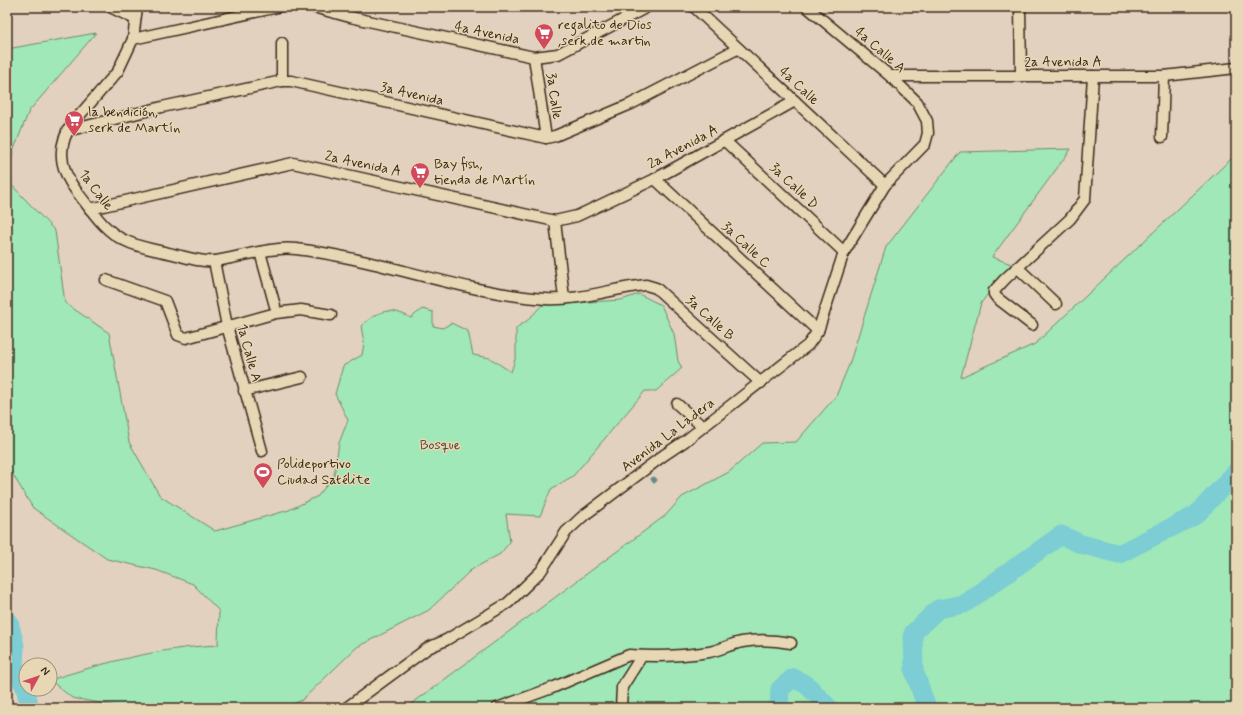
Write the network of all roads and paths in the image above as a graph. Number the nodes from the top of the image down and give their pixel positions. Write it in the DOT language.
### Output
graph roads {
  1 [pos="110,7"];
  2 [pos="137,7"];
  3 [pos="278,7"];
  4 [pos="313,7"];
  5 [pos="647,7"];
  6 [pos="694,7"];
  7 [pos="1020,7"];
  8 [pos="812,8"];
  9 [pos="135,19"];
  10 [pos="133,39"];
  11 [pos="282,43"];
  12 [pos="737,49"];
  13 [pos="534,57"];
  14 [pos="1236,68"];
  15 [pos="890,76"];
  16 [pos="1021,76"];
  17 [pos="1093,76"];
  18 [pos="1164,76"];
  19 [pos="282,81"];
  20 [pos="795,101"];
  21 [pos="927,120"];
  22 [pos="67,131"];
  23 [pos="1162,137"];
  24 [pos="546,138"];
  25 [pos="725,140"];
  26 [pos="655,179"];
  27 [pos="885,185"];
  28 [pos="90,209"];
  29 [pos="555,221"];
  30 [pos="260,252"];
  31 [pos="844,252"];
  32 [pos="214,261"];
  33 [pos="1018,268"];
  34 [pos="106,280"];
  35 [pos="564,298"];
  36 [pos="1056,304"];
  37 [pos="275,306"];
  38 [pos="331,315"];
  39 [pos="1032,325"];
  40 [pos="227,326"];
  41 [pos="818,331"];
  42 [pos="302,377"];
  43 [pos="762,383"];
  44 [pos="244,391"];
  45 [pos="677,404"];
  46 [pos="703,427"];
  47 [pos="262,451"];
  48 [pos="791,643"];
  49 [pos="641,657"];
  50 [pos="346,708"];
  51 [pos="497,708"];
  52 [pos="621,708"];
  1 -- 9 [label="street"];
  2 -- 9 [label="street, 1a Calle"];
  3 -- 10 [label="street"];
  4 -- 13 [label="street, 4a Avenida"];
  5 -- 13 [label="street, 4a Avenida"];
  6 -- 12 [label="street, 4a Calle"];
  7 -- 16 [label="street"];
  8 -- 15 [label="street, 4a Calle A"];
  9 -- 10 [label="street, 1a Calle"];
  10 -- 22 [label="street, 1a Calle"];
  11 -- 19 [label="street"];
  12 -- 20 [label="street, 4a Calle"];
  12 -- 24 [label="street"];
  13 -- 24 [label="street, 3a Calle"];
  14 -- 18 [label="street, 2a Avenida A"];
  15 -- 16 [label="street, 2a Avenida A"];
  15 -- 21 [label="street, 4a Calle A"];
  16 -- 17 [label="street, 2a Avenida A"];
  17 -- 18 [label="street, 2a Avenida A"];
  17 -- 33 [label="street"];
  18 -- 23 [label="street"];
  19 -- 22 [label="street, 3a Avenida"];
  19 -- 24 [label="street, 3a Avenida"];
  20 -- 25 [label="street, 2a Avenida A"];
  20 -- 27 [label="street, 4a Calle"];
  21 -- 27 [label="street, Avenida La Ladera"];
  22 -- 28 [label="street, 1a Calle"];
  25 -- 26 [label="street, 2a Avenida A"];
  25 -- 31 [label="street, 3a Calle D"];
  26 -- 29 [label="street, 2a Avenida A"];
  26 -- 41 [label="street, 3a Calle C"];
  27 -- 31 [label="street, Avenida La Ladera"];
  28 -- 29 [label="street, 2a Avenida A"];
  28 -- 32 [label="street, 1a Calle"];
  29 -- 35 [label="street"];
  30 -- 32 [label="street"];
  30 -- 35 [label="street"];
  30 -- 37 [label="street"];
  31 -- 41 [label="street, Avenida La Ladera"];
  32 -- 40 [label="street, 1a Calle A"];
  33 -- 36 [label="street"];
  33 -- 39 [label="street"];
  34 -- 40 [label="street"];
  35 -- 43 [label="street, 3a Calle B"];
  38 -- 40 [label="street"];
  40 -- 44 [label="street, 1a Calle A"];
  41 -- 43 [label="street, Avenida La Ladera"];
  42 -- 44 [label="street"];
  43 -- 46 [label="street, Avenida La Ladera"];
  44 -- 47 [label="street, 1a Calle A"];
  45 -- 46 [label="street"];
  46 -- 50 [label="street, Avenida La Ladera"];
  48 -- 49 [label="street"];
  49 -- 51 [label="street"];
  49 -- 52 [label="street"];
}
